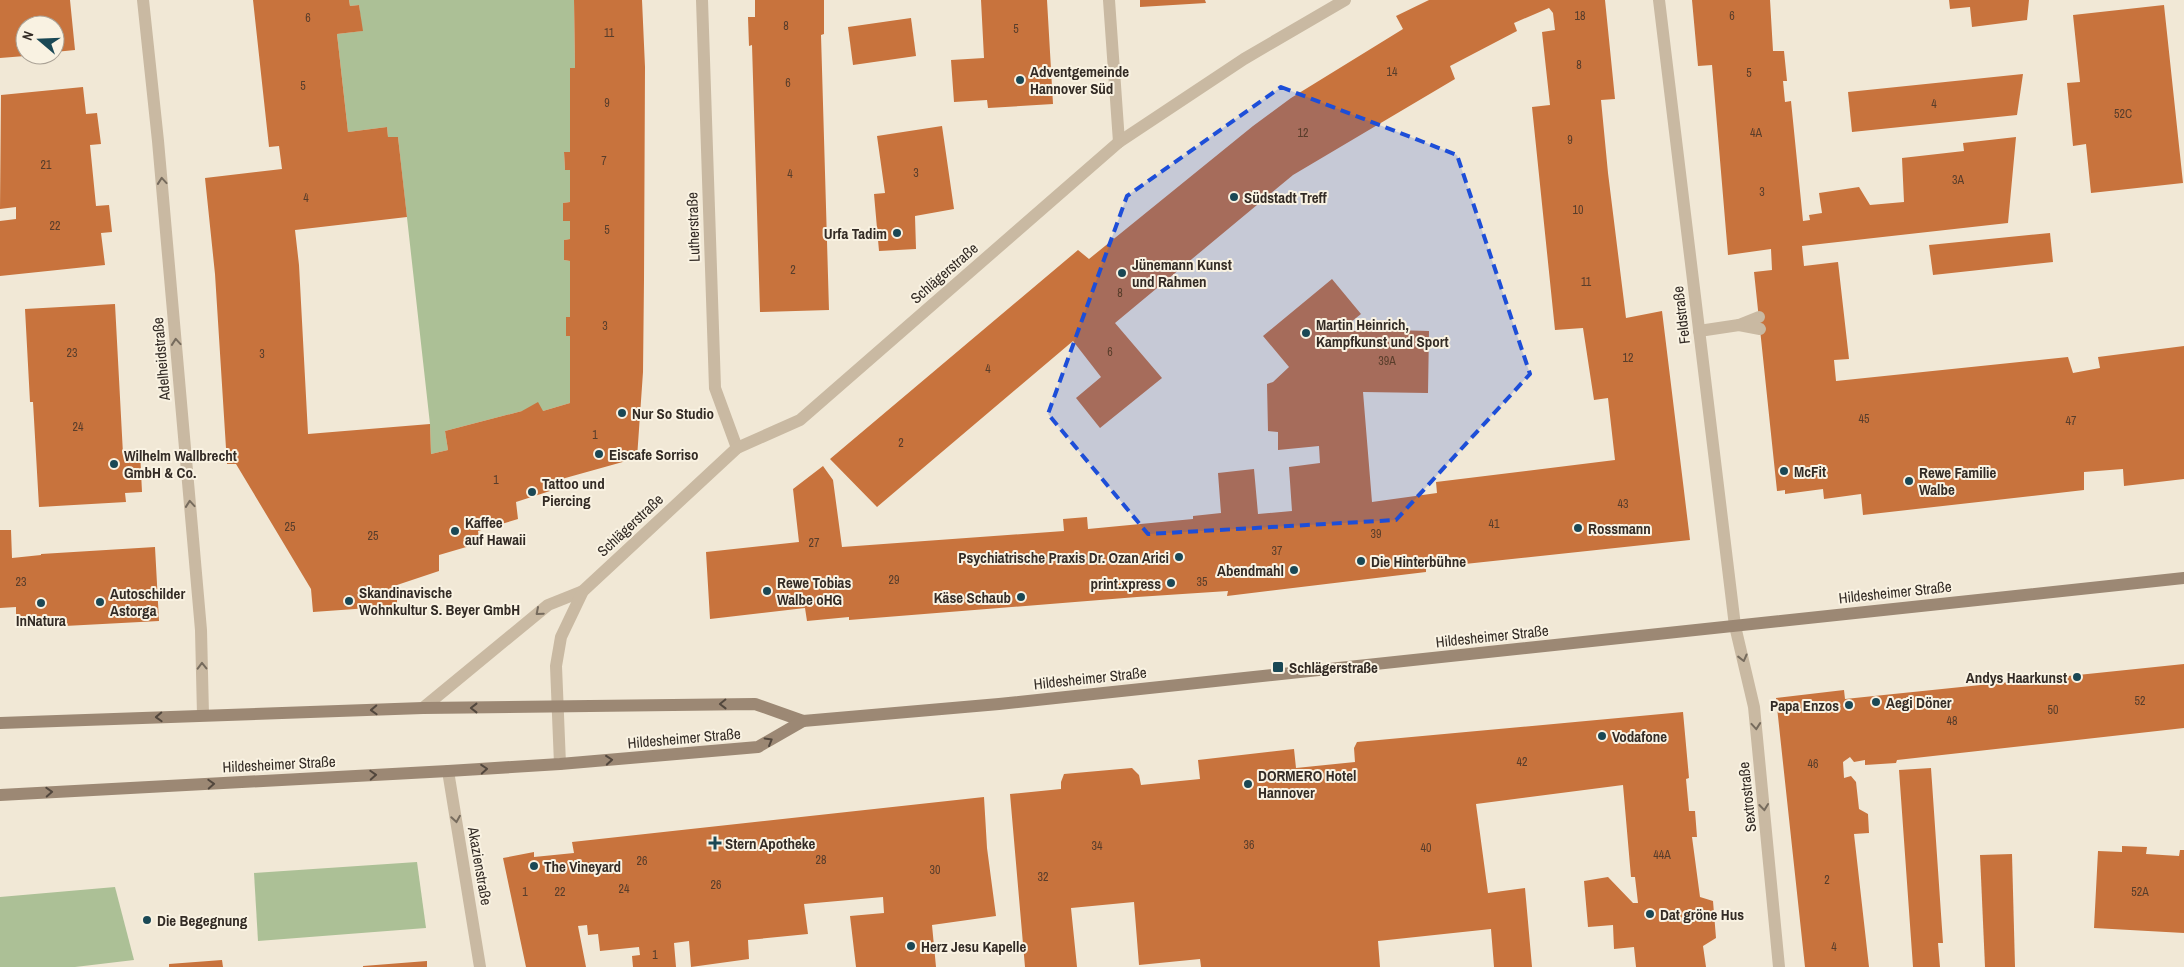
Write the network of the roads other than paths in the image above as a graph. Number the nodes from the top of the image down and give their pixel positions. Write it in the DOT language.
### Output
graph roads {
  1 [pos="143,0"];
  2 [pos="702,0"];
  3 [pos="1110,0"];
  4 [pos="1345,0"];
  5 [pos="1659,0"];
  6 [pos="1119,142"];
  7 [pos="1760,323"];
  8 [pos="1699,331"];
  9 [pos="737,448"];
  10 [pos="2184,578"];
  11 [pos="582,591"];
  12 [pos="1735,626"];
  13 [pos="557,707"];
  14 [pos="423,708"];
  15 [pos="203,715"];
  16 [pos="804,721"];
  17 [pos="0,723"];
  18 [pos="560,764"];
  19 [pos="448,771"];
  20 [pos="0,795"];
  21 [pos="480,967"];
  22 [pos="1779,967"];
  15 -- 1 [label="street, Adelheidstraße, one-way"];
  2 -- 9 [label="street, Lutherstraße"];
  3 -- 6 [label="street"];
  4 -- 6 [label="street, Schlägerstraße"];
  5 -- 8 [label="street, Feldstraße"];
  6 -- 9 [label="street, Schlägerstraße"];
  7 -- 8 [label="street"];
  8 -- 12 [label="street, Feldstraße"];
  9 -- 11 [label="street, Schlägerstraße"];
  10 -- 12 [label="main road, Hildesheimer Straße"];
  11 -- 13 [label="street, Schlägerstraße"];
  11 -- 14 [label="street, Schlägerstraße, one-way"];
  12 -- 16 [label="main road, Hildesheimer Straße"];
  12 -- 22 [label="street, Sextrostraße, one-way"];
  13 -- 14 [label="main road, Hildesheimer Straße, one-way"];
  16 -- 13 [label="main road, Hildesheimer Straße, one-way"];
  13 -- 18 [label="street"];
  14 -- 15 [label="main road, Hildesheimer Straße, one-way"];
  15 -- 17 [label="main road, Hildesheimer Straße, one-way"];
  18 -- 16 [label="main road, Hildesheimer Straße, one-way"];
  19 -- 18 [label="main road, Hildesheimer Straße, one-way"];
  20 -- 19 [label="main road, Hildesheimer Straße, one-way"];
  19 -- 21 [label="street, Akazienstraße, one-way"];
}
